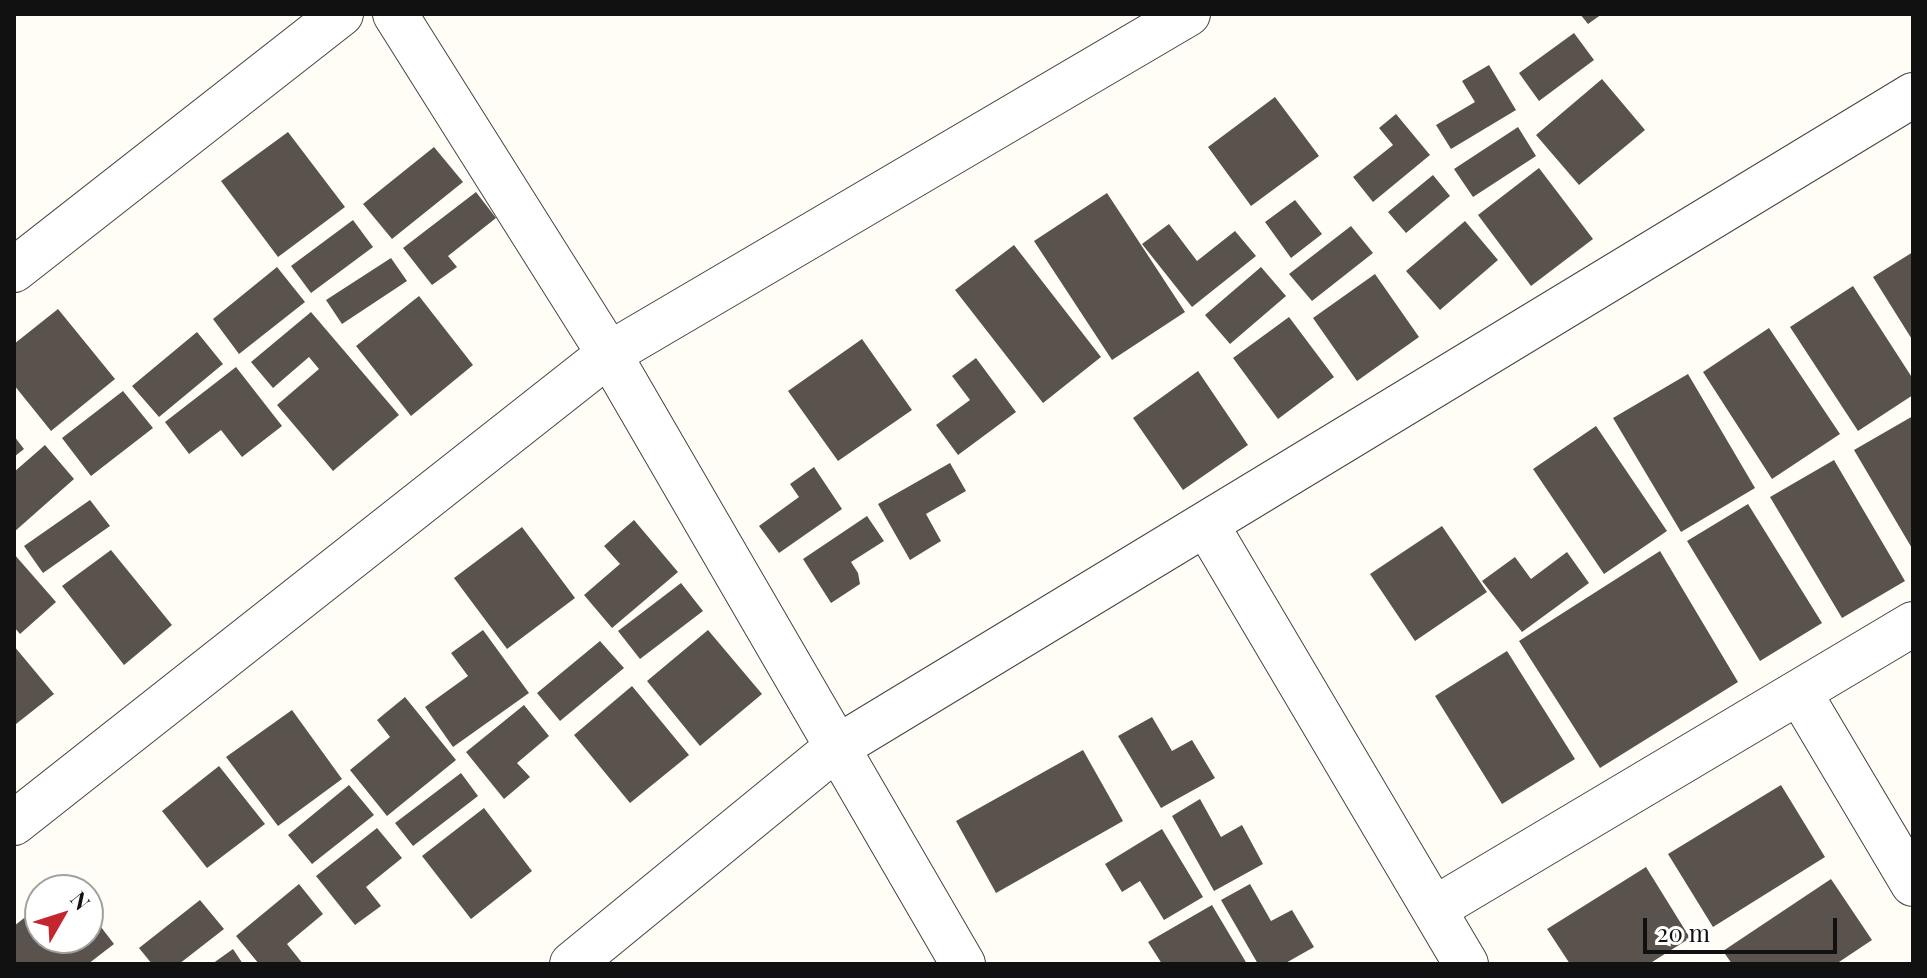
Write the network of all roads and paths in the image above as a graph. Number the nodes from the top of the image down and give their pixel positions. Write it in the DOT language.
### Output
graph roads {
  1 [pos="341,14"];
  2 [pos="395,14"];
  3 [pos="1188,14"];
  4 [pos="1913,95"];
  5 [pos="14,270"];
  6 [pos="609,354"];
  7 [pos="1206,524"];
  8 [pos="1913,624"];
  9 [pos="1799,692"];
  10 [pos="836,748"];
  11 [pos="14,823"];
  12 [pos="1913,884"];
  13 [pos="1434,909"];
  14 [pos="572,964"];
  15 [pos="963,964"];
  16 [pos="1466,964"];
  1 -- 5 [label="street"];
  2 -- 6 [label="street"];
  3 -- 6 [label="street"];
  4 -- 7 [label="street"];
  6 -- 10 [label="street"];
  6 -- 11 [label="street"];
  7 -- 10 [label="street"];
  7 -- 13 [label="street"];
  8 -- 9 [label="street"];
  9 -- 12 [label="street"];
  9 -- 13 [label="street"];
  10 -- 14 [label="street"];
  10 -- 15 [label="street"];
  13 -- 16 [label="street"];
}
